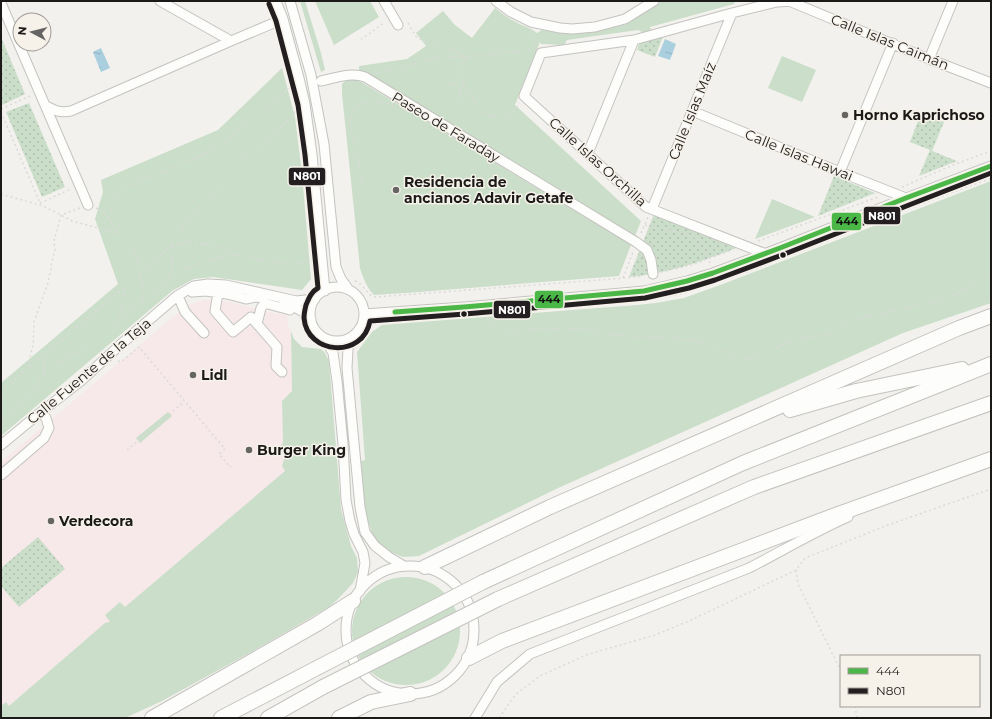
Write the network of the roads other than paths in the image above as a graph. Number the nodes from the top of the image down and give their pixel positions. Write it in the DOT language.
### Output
graph roads {
  1 [pos="160,1"];
  2 [pos="276,1"];
  3 [pos="290,1"];
  4 [pos="384,1"];
  5 [pos="496,1"];
  6 [pos="654,1"];
  7 [pos="789,1"];
  8 [pos="793,1"];
  9 [pos="953,1"];
  10 [pos="1,3"];
  11 [pos="732,13"];
  12 [pos="283,19"];
  13 [pos="394,23"];
  14 [pos="634,40"];
  15 [pos="231,41"];
  16 [pos="892,43"];
  17 [pos="929,59"];
  18 [pos="321,81"];
  19 [pos="991,83"];
  20 [pos="46,106"];
  21 [pos="692,111"];
  22 [pos="588,153"];
  23 [pos="991,166"];
  24 [pos="840,172"];
  25 [pos="906,198"];
  26 [pos="88,205"];
  27 [pos="652,209"];
  28 [pos="766,254"];
  29 [pos="653,274"];
  30 [pos="251,290"];
  31 [pos="325,290"];
  32 [pos="349,290"];
  33 [pos="218,292"];
  34 [pos="178,296"];
  35 [pos="315,299"];
  36 [pos="364,314"];
  37 [pos="991,316"];
  38 [pos="312,322"];
  39 [pos="257,324"];
  40 [pos="204,334"];
  41 [pos="353,336"];
  42 [pos="324,338"];
  43 [pos="991,363"];
  44 [pos="282,372"];
  45 [pos="991,403"];
  46 [pos="41,412"];
  47 [pos="726,429"];
  48 [pos="1,445"];
  49 [pos="991,459"];
  50 [pos="1,475"];
  51 [pos="886,496"];
  52 [pos="404,566"];
  53 [pos="425,567"];
  54 [pos="356,596"];
  55 [pos="469,658"];
  56 [pos="410,694"];
  57 [pos="152,718"];
  58 [pos="221,718"];
  59 [pos="268,718"];
  60 [pos="339,718"];
  61 [pos="475,718"];
  1 -- 15 [label="street"];
  2 -- 12 [label="street"];
  3 -- 32 [label="street"];
  4 -- 13 [label="street"];
  5 -- 6 [label="street"];
  7 -- 8 [label="street"];
  7 -- 11 [label="street"];
  7 -- 16 [label="street, Calle Islas Caimán"];
  9 -- 17 [label="street"];
  10 -- 20 [label="street"];
  11 -- 14 [label="street"];
  11 -- 21 [label="street, Calle Islas Maíz"];
  12 -- 15 [label="street"];
  12 -- 31 [label="street"];
  14 -- 22 [label="street"];
  14 -- 22 [label="street, Calle Islas Orchilla"];
  15 -- 20 [label="street"];
  16 -- 17 [label="street, Calle Islas Caimán"];
  16 -- 24 [label="street"];
  17 -- 19 [label="street, Calle Islas Caimán"];
  18 -- 29 [label="street, Paseo de Faraday"];
  20 -- 26 [label="street"];
  21 -- 24 [label="street, Calle Islas Hawai"];
  21 -- 27 [label="street, Calle Islas Maíz"];
  22 -- 27 [label="street, Calle Islas Orchilla"];
  23 -- 25 [label="street"];
  24 -- 25 [label="street, Calle Islas Hawai"];
  25 -- 28 [label="street"];
  27 -- 28 [label="street, Calle Islas Orchilla"];
  28 -- 36 [label="street"];
  30 -- 33 [label="street"];
  30 -- 34 [label="street, Calle Fuente de la Teja"];
  30 -- 35 [label="street, Calle Fuente de la Teja"];
  31 -- 32 [label="street"];
  31 -- 35 [label="street"];
  32 -- 36 [label="street"];
  33 -- 34 [label="street, Calle Fuente de la Teja"];
  33 -- 38 [label="street, Calle Fuente de la Teja"];
  33 -- 39 [label="street"];
  34 -- 40 [label="street"];
  34 -- 46 [label="street, Calle Fuente de la Teja"];
  35 -- 38 [label="street"];
  36 -- 41 [label="street"];
  37 -- 47 [label="highway"];
  38 -- 39 [label="street"];
  38 -- 42 [label="street"];
  39 -- 44 [label="street"];
  41 -- 42 [label="street"];
  41 -- 52 [label="street"];
  42 -- 54 [label="street"];
  43 -- 47 [label="highway"];
  43 -- 58 [label="highway, bridge"];
  45 -- 59 [label="highway, bridge"];
  46 -- 48 [label="street, Calle Fuente de la Teja"];
  46 -- 50 [label="street"];
  47 -- 53 [label="highway"];
  49 -- 51 [label="highway"];
  51 -- 55 [label="highway"];
  51 -- 61 [label="street"];
  52 -- 53 [label="street"];
  52 -- 54 [label="street"];
  53 -- 55 [label="street"];
  54 -- 56 [label="street"];
  54 -- 57 [label="highway"];
  55 -- 56 [label="street"];
  56 -- 60 [label="highway"];
}
